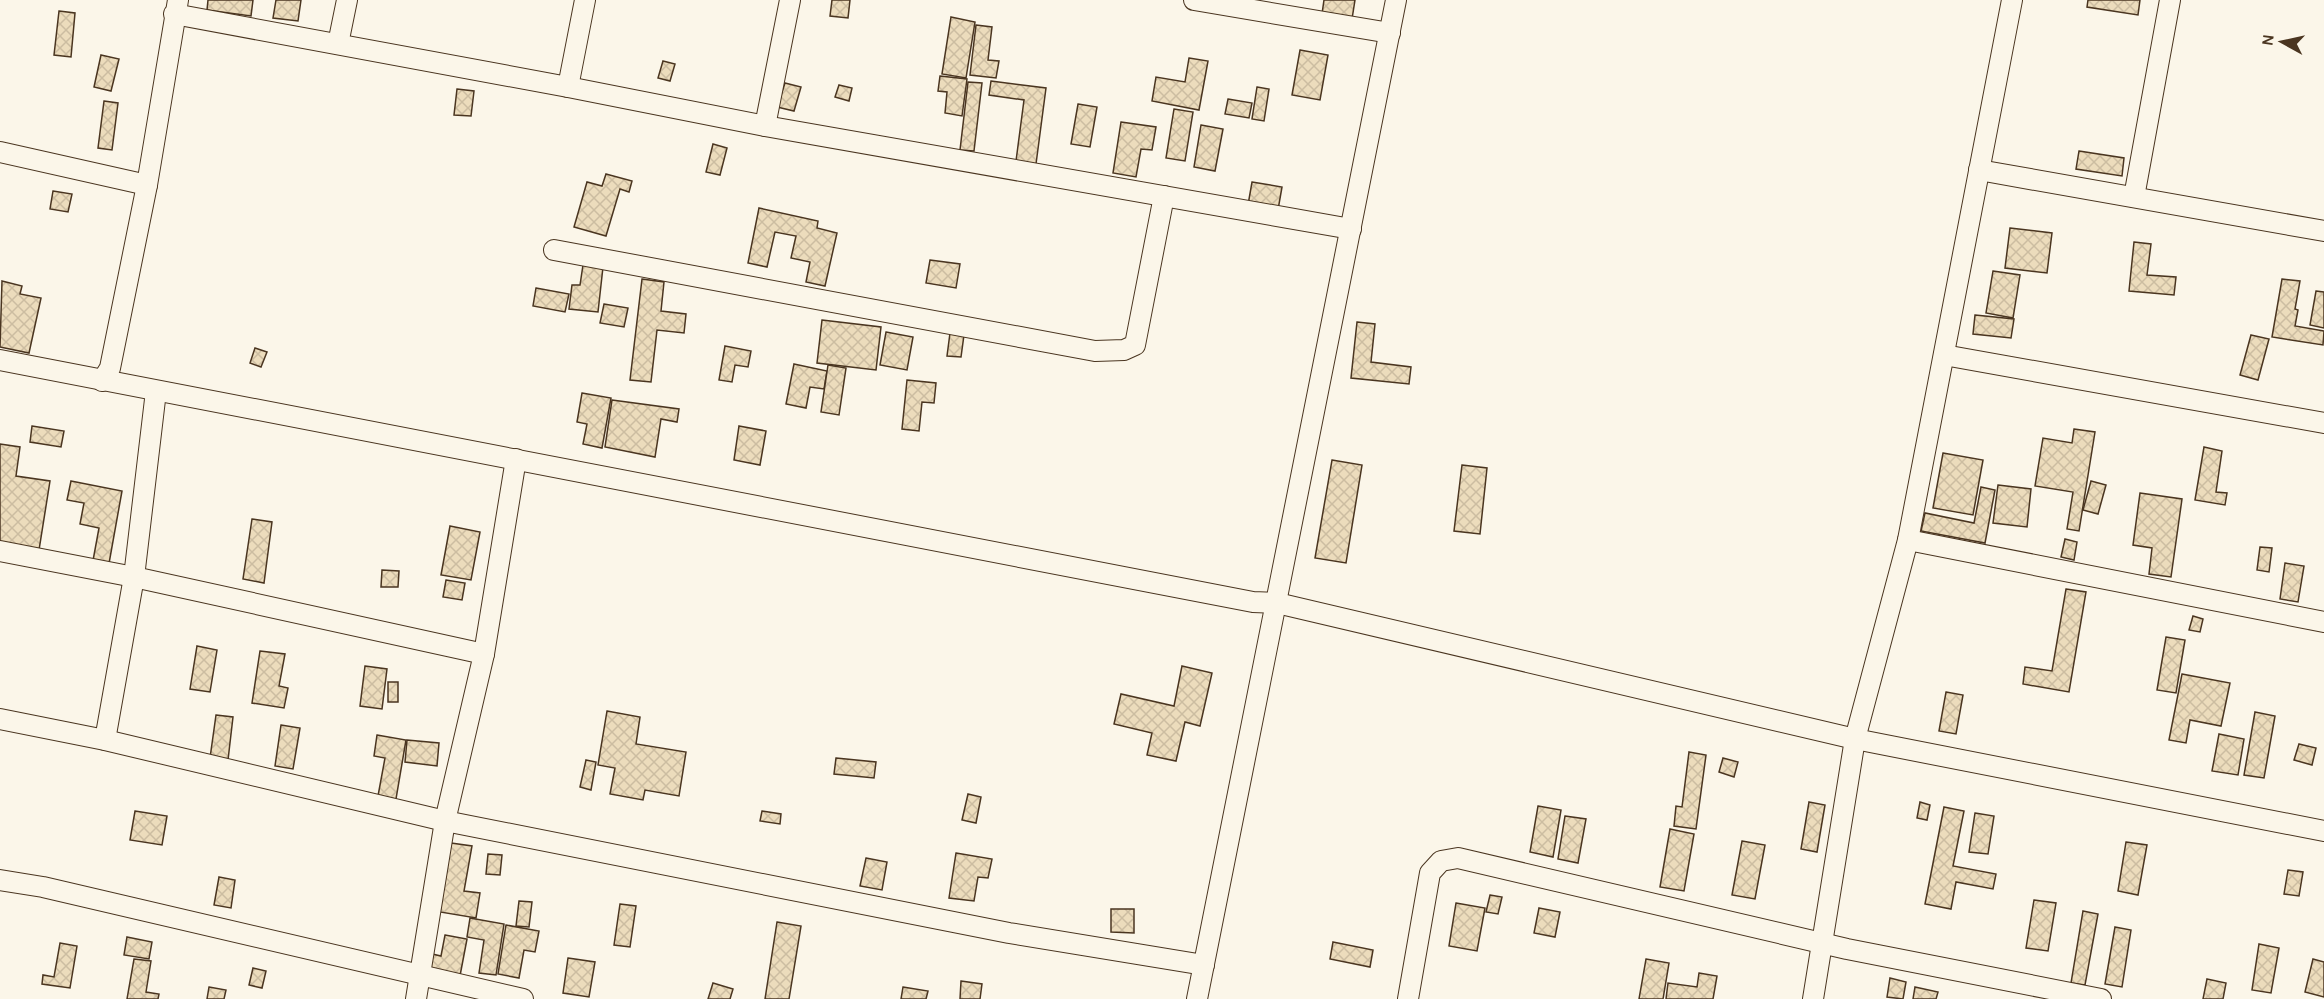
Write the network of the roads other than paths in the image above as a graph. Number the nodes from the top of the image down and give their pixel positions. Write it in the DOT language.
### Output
graph roads {
  1 [pos="347,0"];
  2 [pos="585,0"];
  3 [pos="790,0"];
  4 [pos="1396,0"];
  5 [pos="2012,0"];
  6 [pos="2170,0"];
  7 [pos="1207,1"];
  8 [pos="173,4"];
  9 [pos="1390,33"];
  10 [pos="338,44"];
  11 [pos="568,87"];
  12 [pos="765,126"];
  13 [pos="0,152"];
  14 [pos="1979,170"];
  15 [pos="147,185"];
  16 [pos="1164,196"];
  17 [pos="2134,197"];
  18 [pos="1351,229"];
  19 [pos="2324,231"];
  20 [pos="554,250"];
  21 [pos="1944,355"];
  22 [pos="0,360"];
  23 [pos="102,381"];
  24 [pos="156,391"];
  25 [pos="2324,423"];
  26 [pos="516,459"];
  27 [pos="1908,540"];
  28 [pos="0,551"];
  29 [pos="134,576"];
  30 [pos="1277,603"];
  31 [pos="2324,622"];
  32 [pos="484,654"];
  33 [pos="0,719"];
  34 [pos="1855,739"];
  35 [pos="105,740"];
  36 [pos="445,821"];
  37 [pos="2324,831"];
  38 [pos="0,879"];
  39 [pos="1823,944"];
  40 [pos="1204,966"];
  41 [pos="420,976"];
  42 [pos="416,999"];
  43 [pos="523,999"];
  44 [pos="1197,999"];
  45 [pos="1408,999"];
  46 [pos="1813,999"];
  47 [pos="2101,999"];
  1 -- 10 [label="street"];
  2 -- 11 [label="street"];
  3 -- 12 [label="street"];
  4 -- 9 [label="street"];
  5 -- 14 [label="street"];
  6 -- 17 [label="street"];
  7 -- 9 [label="street"];
  8 -- 10 [label="street"];
  8 -- 15 [label="street"];
  9 -- 18 [label="street"];
  10 -- 11 [label="street"];
  11 -- 12 [label="street"];
  12 -- 16 [label="street"];
  13 -- 15 [label="street"];
  14 -- 17 [label="street"];
  14 -- 21 [label="street"];
  15 -- 23 [label="street"];
  16 -- 18 [label="street"];
  16 -- 20 [label="street"];
  17 -- 19 [label="street"];
  18 -- 30 [label="street"];
  21 -- 25 [label="street"];
  21 -- 27 [label="street"];
  22 -- 23 [label="street"];
  23 -- 24 [label="street"];
  24 -- 26 [label="street"];
  24 -- 29 [label="street"];
  26 -- 30 [label="street"];
  26 -- 32 [label="street"];
  27 -- 31 [label="street"];
  27 -- 34 [label="street"];
  28 -- 29 [label="street"];
  29 -- 32 [label="street"];
  29 -- 35 [label="street"];
  30 -- 34 [label="street"];
  30 -- 40 [label="street"];
  32 -- 36 [label="street"];
  33 -- 35 [label="street"];
  34 -- 37 [label="street"];
  34 -- 39 [label="street"];
  35 -- 36 [label="street"];
  36 -- 40 [label="street"];
  36 -- 41 [label="street"];
  38 -- 41 [label="street"];
  39 -- 45 [label="street"];
  39 -- 46 [label="street"];
  39 -- 47 [label="street"];
  40 -- 44 [label="street"];
  41 -- 42 [label="street"];
  41 -- 43 [label="street"];
}
